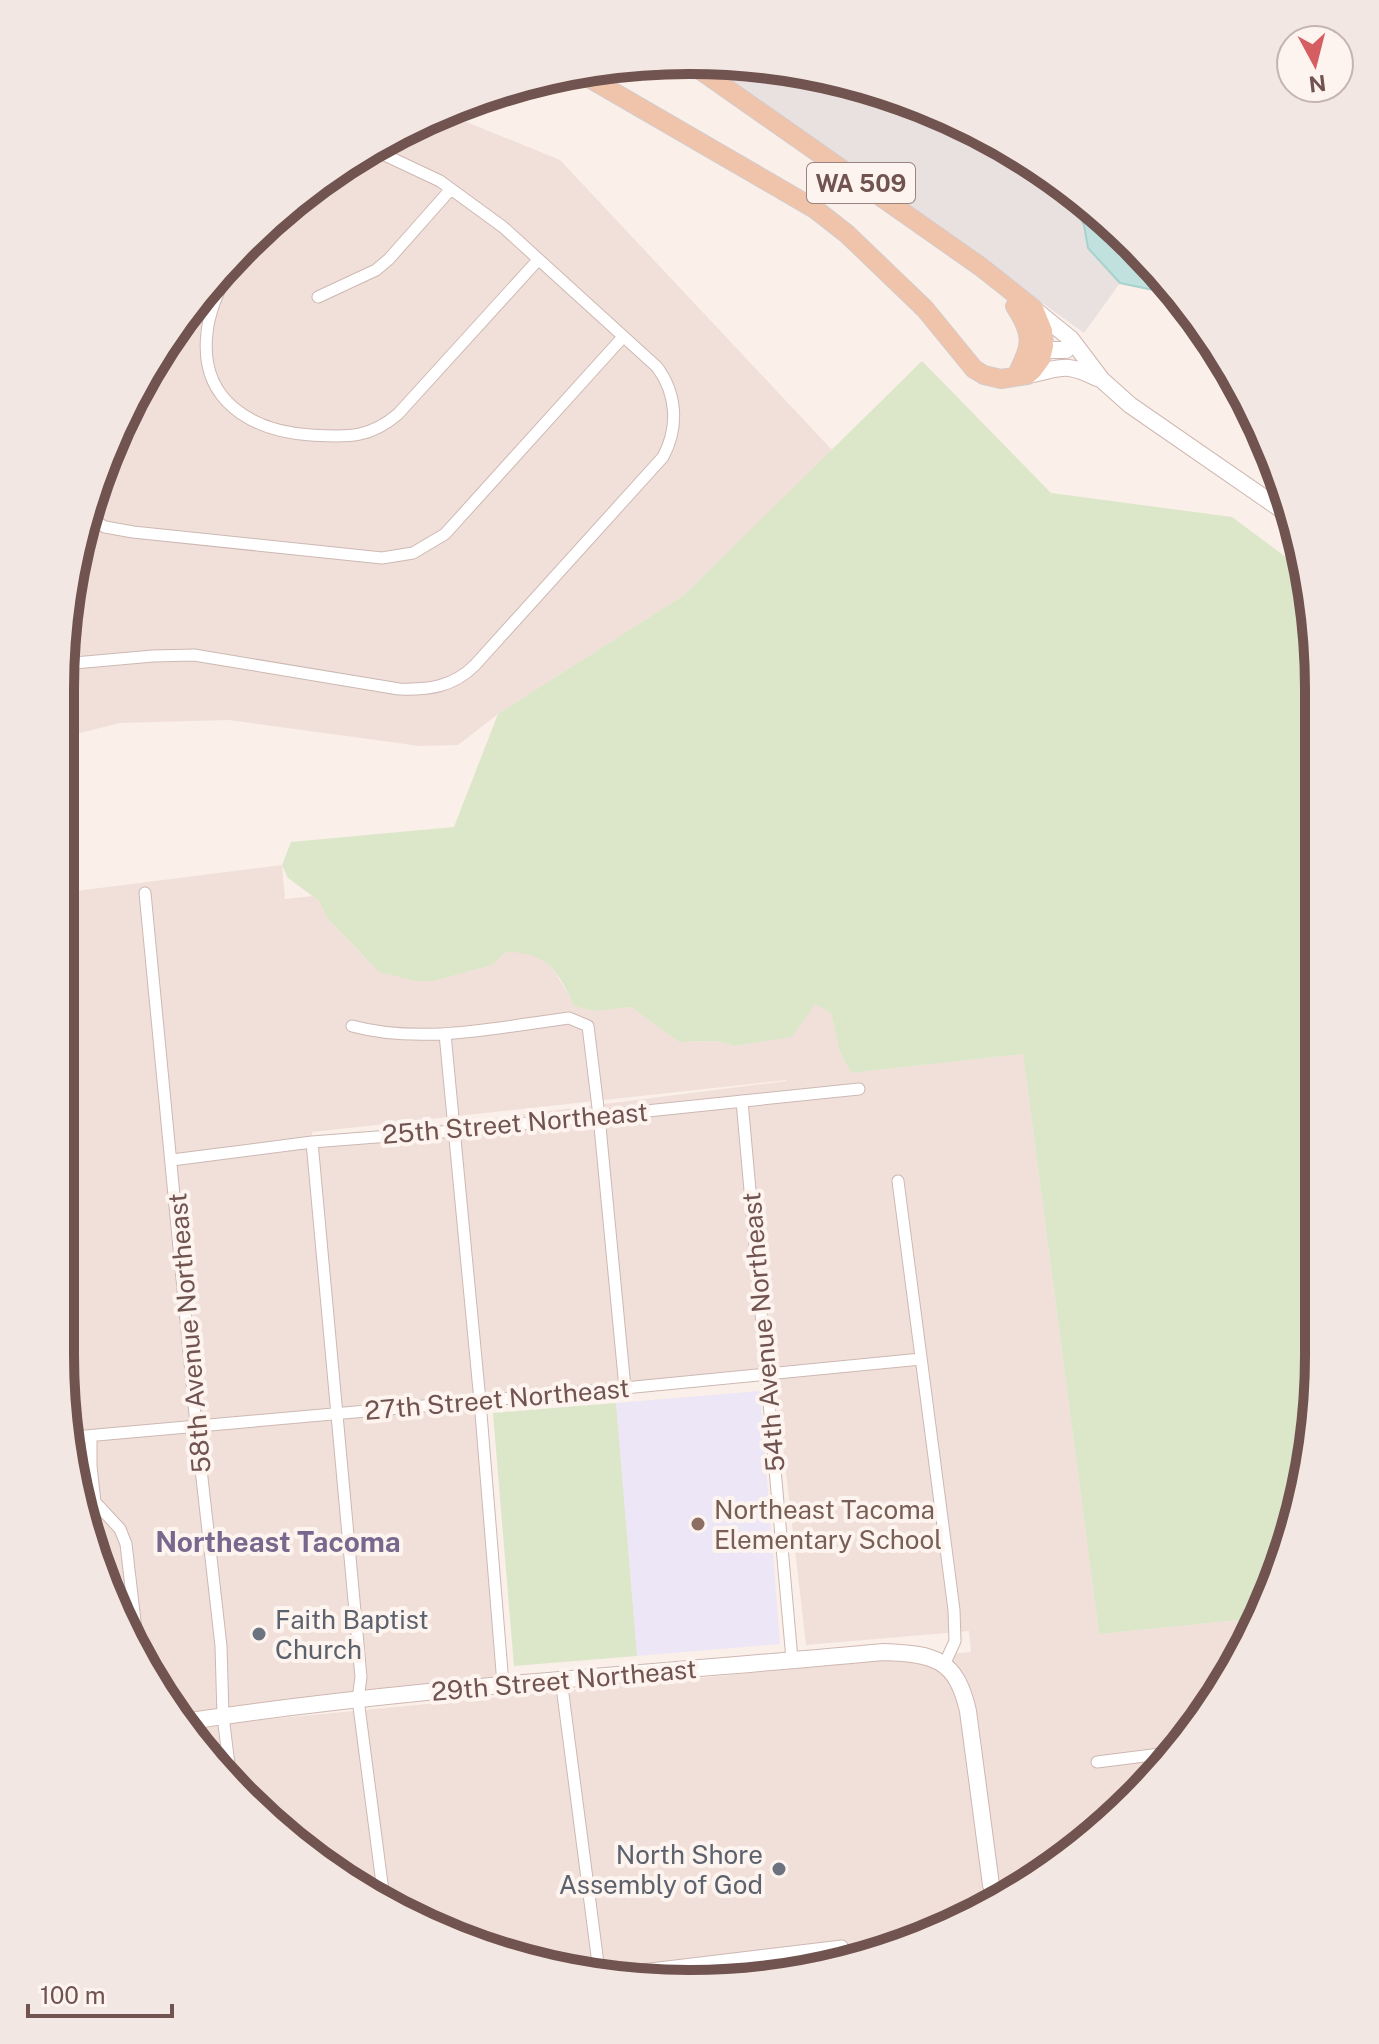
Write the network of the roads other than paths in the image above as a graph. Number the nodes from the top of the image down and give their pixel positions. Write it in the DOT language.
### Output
graph roads {
  1 [pos="688,74"];
  2 [pos="707,74"];
  3 [pos="595,81"];
  4 [pos="385,155"];
  5 [pos="451,189"];
  6 [pos="538,260"];
  7 [pos="219,293"];
  8 [pos="318,297"];
  9 [pos="1030,313"];
  10 [pos="623,337"];
  11 [pos="1066,350"];
  12 [pos="1043,353"];
  13 [pos="1022,372"];
  14 [pos="1098,374"];
  15 [pos="1277,506"];
  16 [pos="97,523"];
  17 [pos="75,663"];
  18 [pos="145,893"];
  19 [pos="352,1026"];
  20 [pos="445,1034"];
  21 [pos="859,1089"];
  22 [pos="742,1101"];
  23 [pos="599,1116"];
  24 [pos="454,1131"];
  25 [pos="312,1142"];
  26 [pos="172,1160"];
  27 [pos="898,1181"];
  28 [pos="921,1359"];
  29 [pos="767,1372"];
  30 [pos="625,1388"];
  31 [pos="480,1401"];
  32 [pos="337,1413"];
  33 [pos="196,1425"];
  34 [pos="79,1437"];
  35 [pos="91,1437"];
  36 [pos="135,1623"];
  37 [pos="792,1659"];
  38 [pos="944,1665"];
  39 [pos="561,1679"];
  40 [pos="503,1684"];
  41 [pos="358,1699"];
  42 [pos="223,1716"];
  43 [pos="195,1720"];
  44 [pos="1157,1754"];
  45 [pos="229,1762"];
  46 [pos="1097,1762"];
  47 [pos="383,1888"];
  48 [pos="993,1890"];
  49 [pos="842,1946"];
  50 [pos="755,1957"];
  51 [pos="598,1963"];
  52 [pos="756,1966"];
  53 [pos="647,1969"];
  1 -- 9 [label="main road, WA 509"];
  2 -- 9 [label="main road, WA 509"];
  3 -- 13 [label="main road"];
  4 -- 5 [label="street"];
  5 -- 6 [label="street"];
  5 -- 8 [label="street"];
  6 -- 7 [label="street"];
  6 -- 10 [label="street"];
  9 -- 11 [label="street, WA 509"];
  9 -- 12 [label="main road"];
  9 -- 13 [label="main road"];
  9 -- 14 [label="street, WA 509"];
  10 -- 16 [label="street"];
  10 -- 17 [label="street"];
  11 -- 12 [label="street"];
  11 -- 14 [label="street, WA 509"];
  12 -- 13 [label="main road"];
  13 -- 14 [label="street"];
  14 -- 15 [label="street, WA 509"];
  18 -- 26 [label="street, 58th Avenue Northeast"];
  19 -- 20 [label="street"];
  20 -- 23 [label="street"];
  20 -- 24 [label="street"];
  21 -- 22 [label="street, 25th Street Northeast"];
  22 -- 23 [label="street, 25th Street Northeast"];
  22 -- 29 [label="street, 54th Avenue Northeast"];
  23 -- 24 [label="street, 25th Street Northeast"];
  23 -- 30 [label="street"];
  24 -- 25 [label="street, 25th Street Northeast"];
  24 -- 31 [label="street"];
  25 -- 26 [label="street, 25th Street Northeast"];
  25 -- 32 [label="street"];
  26 -- 33 [label="street, 58th Avenue Northeast"];
  27 -- 28 [label="street"];
  28 -- 29 [label="street, 27th Street Northeast"];
  28 -- 38 [label="street"];
  29 -- 30 [label="street, 27th Street Northeast"];
  29 -- 37 [label="street, 54th Avenue Northeast"];
  30 -- 31 [label="street, 27th Street Northeast"];
  31 -- 32 [label="street, 27th Street Northeast"];
  31 -- 40 [label="street"];
  32 -- 33 [label="street, 27th Street Northeast"];
  32 -- 41 [label="street"];
  33 -- 35 [label="street, 27th Street Northeast"];
  33 -- 42 [label="street, 58th Avenue Northeast"];
  34 -- 35 [label="street, 27th Street Northeast"];
  35 -- 36 [label="street"];
  37 -- 38 [label="street, 29th Street Northeast"];
  37 -- 39 [label="street, 29th Street Northeast"];
  38 -- 48 [label="street"];
  39 -- 40 [label="street, 29th Street Northeast"];
  39 -- 51 [label="street"];
  40 -- 41 [label="street, 29th Street Northeast"];
  41 -- 42 [label="street, 29th Street Northeast"];
  41 -- 47 [label="street"];
  42 -- 43 [label="street, 29th Street Northeast"];
  42 -- 45 [label="street, 58th Avenue Northeast"];
  44 -- 46 [label="street"];
  49 -- 50 [label="street"];
  50 -- 52 [label="street"];
  50 -- 53 [label="street"];
}
